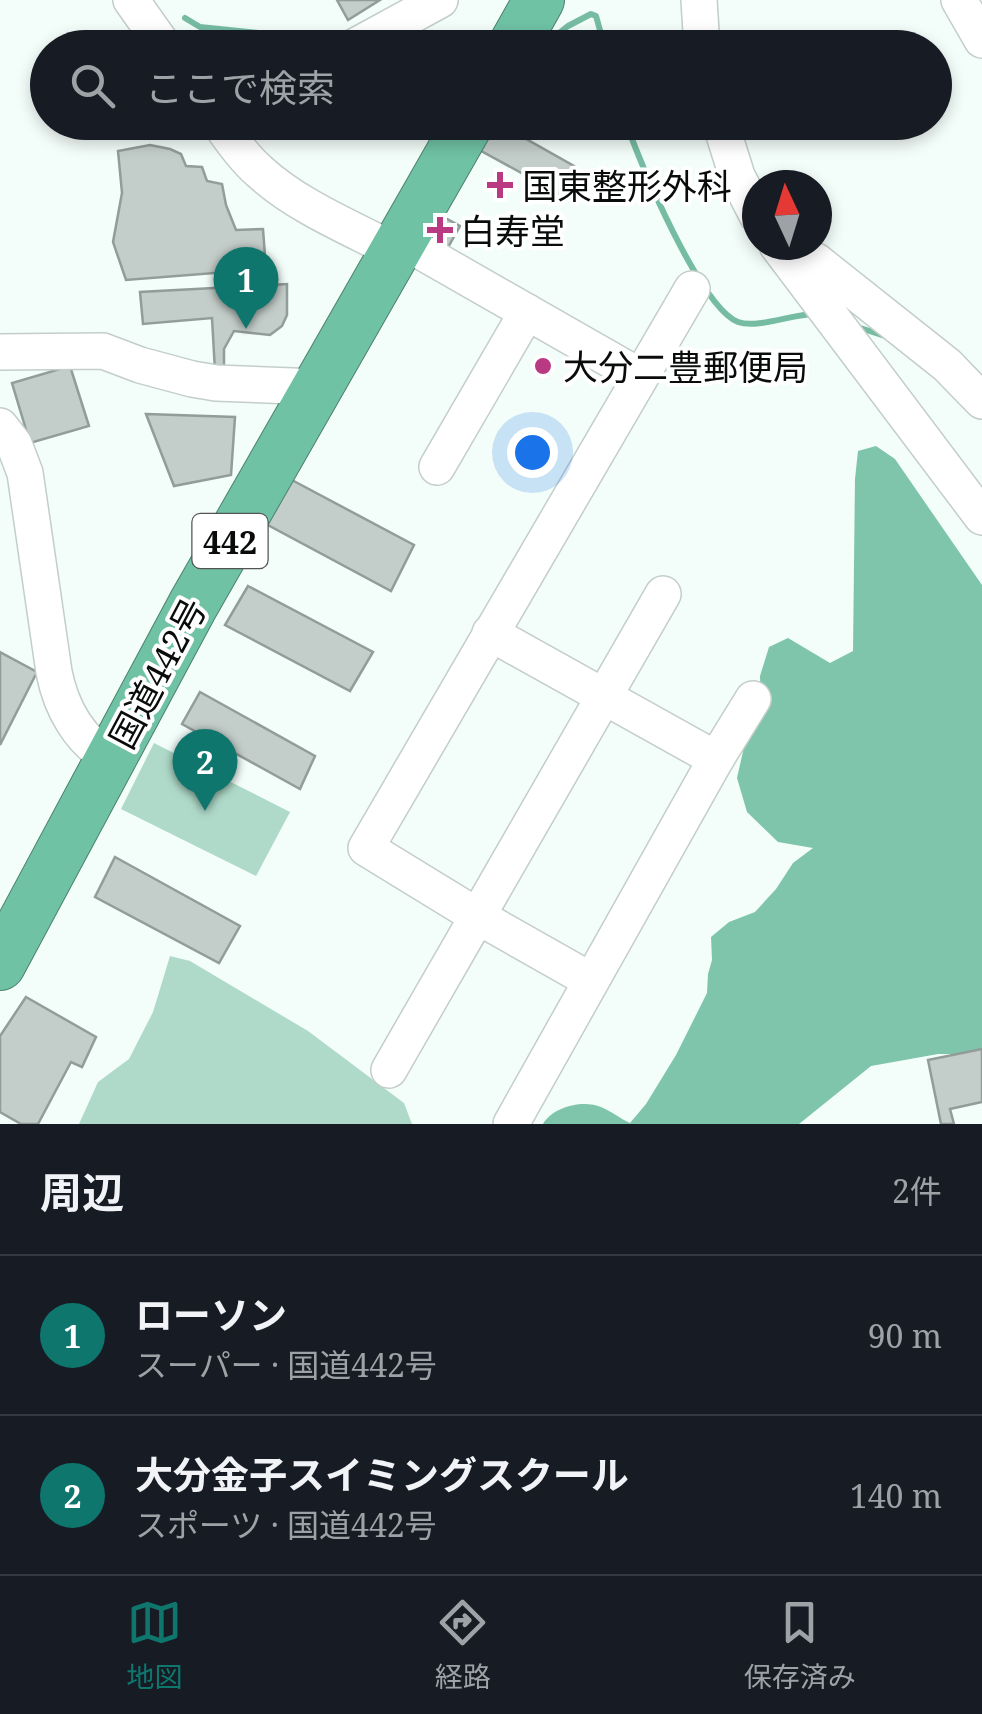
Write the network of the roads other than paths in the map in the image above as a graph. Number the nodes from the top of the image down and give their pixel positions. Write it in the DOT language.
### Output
graph roads {
  1 [pos="131,0"];
  2 [pos="440,0"];
  3 [pos="539,0"];
  4 [pos="699,0"];
  5 [pos="959,0"];
  6 [pos="152,30"];
  7 [pos="385,30"];
  8 [pos="522,30"];
  9 [pos="701,30"];
  10 [pos="982,40"];
  11 [pos="232,140"];
  12 [pos="458,140"];
  13 [pos="725,140"];
  14 [pos="742,187"];
  15 [pos="398,245"];
  16 [pos="788,260"];
  17 [pos="814,260"];
  18 [pos="692,289"];
  19 [pos="527,312"];
  20 [pos="0,352"];
  21 [pos="639,376"];
  22 [pos="318,386"];
  23 [pos="982,401"];
  24 [pos="0,426"];
  25 [pos="437,467"];
  26 [pos="982,517"];
  27 [pos="663,594"];
  28 [pos="490,634"];
  29 [pos="603,697"];
  30 [pos="753,699"];
  31 [pos="716,758"];
  32 [pos="110,759"];
  33 [pos="477,916"];
  34 [pos="0,966"];
  35 [pos="590,980"];
  36 [pos="389,1070"];
  37 [pos="511,1124"];
  1 -- 6 [label="street"];
  2 -- 7 [label="street"];
  3 -- 8 [label="highway"];
  4 -- 9 [label="street"];
  5 -- 10 [label="street"];
  11 -- 15 [label="street"];
  12 -- 15 [label="highway, 国道442号 / 442"];
  13 -- 14 [label="street"];
  15 -- 19 [label="street"];
  15 -- 22 [label="highway, 国道442号 / 442"];
  16 -- 26 [label="street"];
  17 -- 23 [label="street"];
  18 -- 21 [label="street"];
  19 -- 21 [label="street"];
  19 -- 25 [label="street"];
  20 -- 22 [label="street"];
  21 -- 28 [label="street"];
  22 -- 32 [label="highway, 国道442号 / 442"];
  24 -- 32 [label="street"];
  27 -- 29 [label="street"];
  28 -- 29 [label="street"];
  28 -- 33 [label="street"];
  29 -- 31 [label="street"];
  29 -- 33 [label="street"];
  30 -- 31 [label="street"];
  31 -- 35 [label="street"];
  32 -- 34 [label="highway, 国道442号 / 442"];
  33 -- 35 [label="street"];
  33 -- 36 [label="street"];
  35 -- 37 [label="street"];
}
